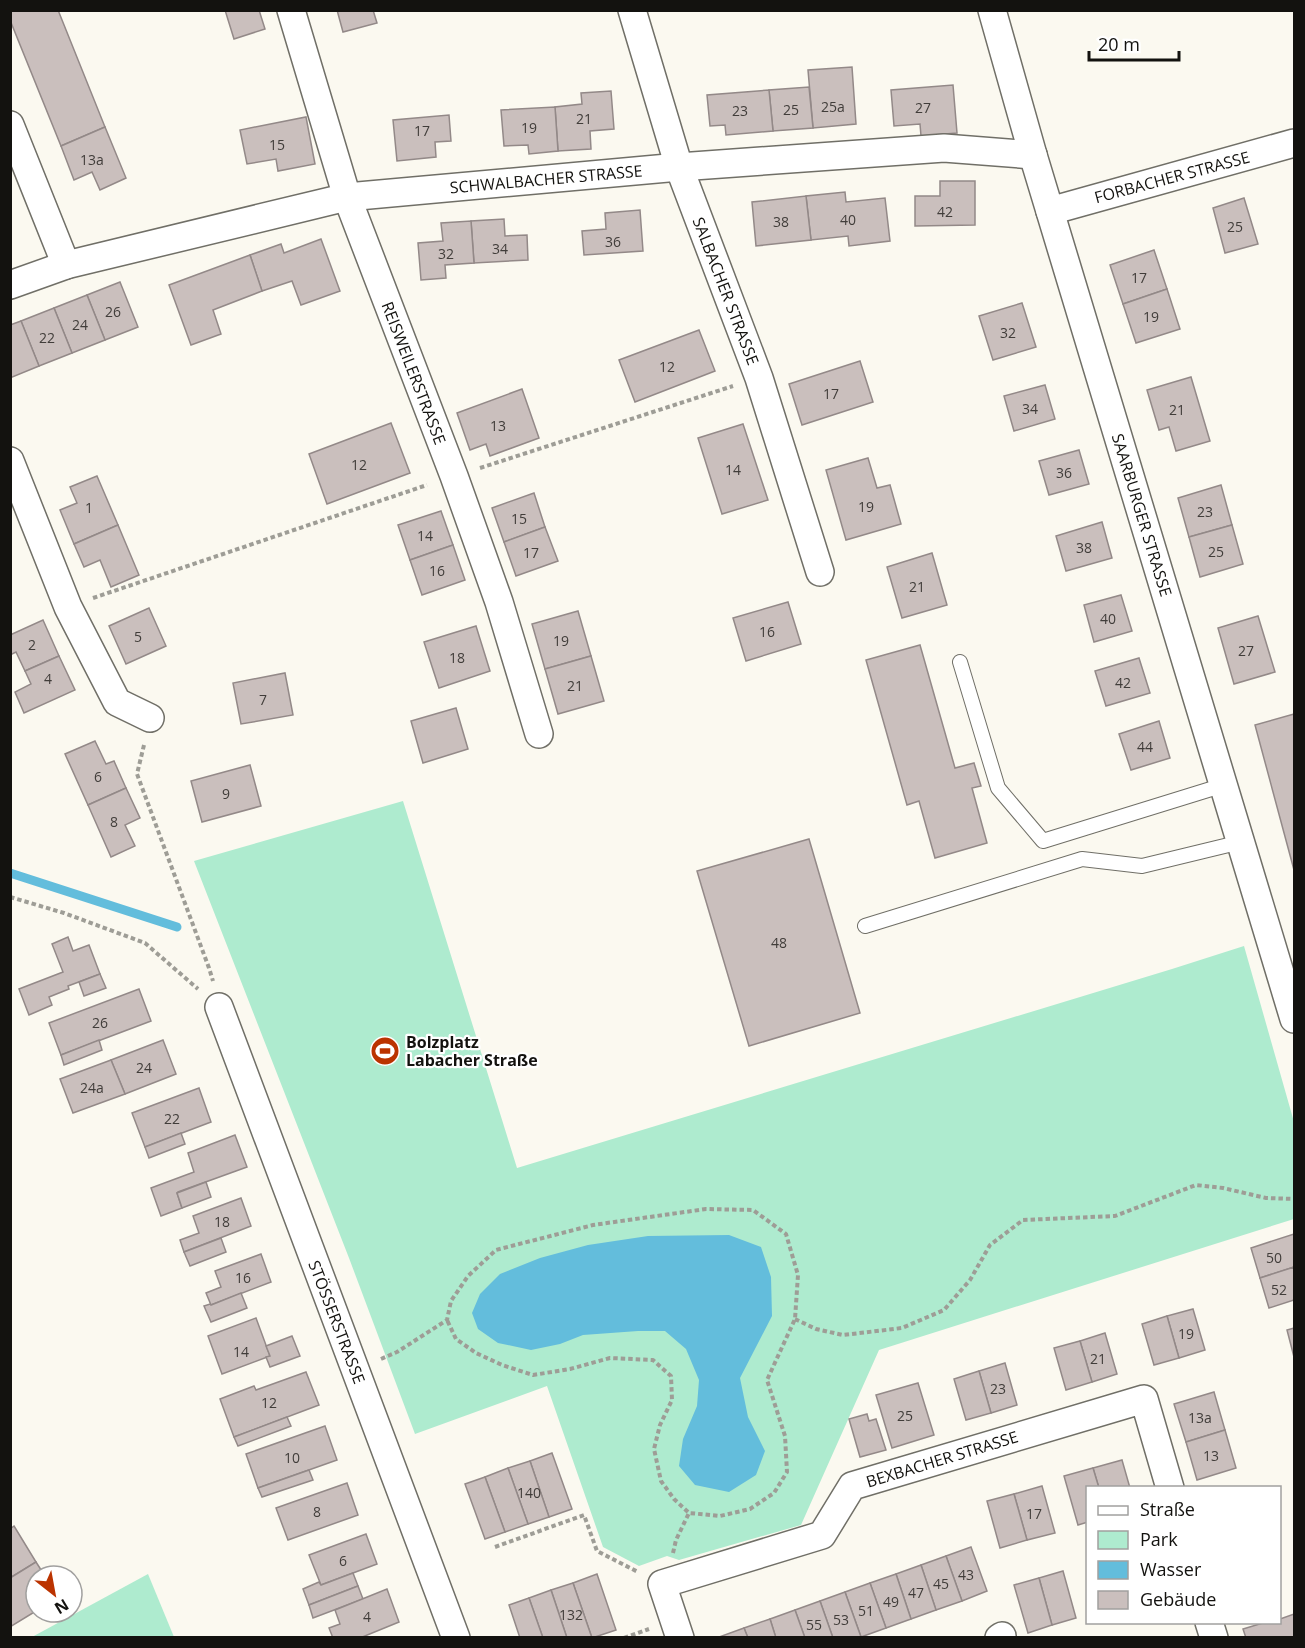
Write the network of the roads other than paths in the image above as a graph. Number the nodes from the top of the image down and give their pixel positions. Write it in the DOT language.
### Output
graph roads {
  1 [pos="291,10"];
  2 [pos="632,10"];
  3 [pos="992,10"];
  4 [pos="10,125"];
  5 [pos="1294,143"];
  6 [pos="1033,155"];
  7 [pos="679,167"];
  8 [pos="347,197"];
  9 [pos="1050,211"];
  10 [pos="66,264"];
  11 [pos="10,285"];
  12 [pos="10,461"];
  13 [pos="820,572"];
  14 [pos="960,662"];
  15 [pos="150,718"];
  16 [pos="539,734"];
  17 [pos="1224,785"];
  18 [pos="1241,842"];
  19 [pos="865,926"];
  20 [pos="1291,989"];
  21 [pos="219,1007"];
  22 [pos="1294,1019"];
  23 [pos="1169,1486"];
  24 [pos="456,1638"];
  25 [pos="680,1638"];
  1 -- 8 [label="street, REISWEILERSTRASSE"];
  2 -- 7 [label="street, SALBACHER STRASSE"];
  3 -- 6 [label="street, SAARBURGER STRASSE"];
  4 -- 10 [label="street"];
  5 -- 9 [label="street, FORBACHER STRASSE"];
  6 -- 7 [label="street, SCHWALBACHER STRASSE"];
  6 -- 9 [label="street, SAARBURGER STRASSE"];
  7 -- 8 [label="street, SCHWALBACHER STRASSE"];
  7 -- 13 [label="street, SALBACHER STRASSE"];
  8 -- 10 [label="street, SCHWALBACHER STRASSE"];
  8 -- 16 [label="street, REISWEILERSTRASSE"];
  9 -- 17 [label="street, SAARBURGER STRASSE"];
  10 -- 11 [label="street, SCHWALBACHER STRASSE"];
  12 -- 15 [label="street"];
  14 -- 17 [label="lane"];
  17 -- 18 [label="street, SAARBURGER STRASSE"];
  18 -- 19 [label="lane"];
  18 -- 20 [label="street, SAARBURGER STRASSE"];
  20 -- 22 [label="street, SAARBURGER STRASSE"];
  21 -- 24 [label="street, STÖSSERSTRASSE"];
  23 -- 25 [label="street, BEXBACHER STRASSE"];
}
